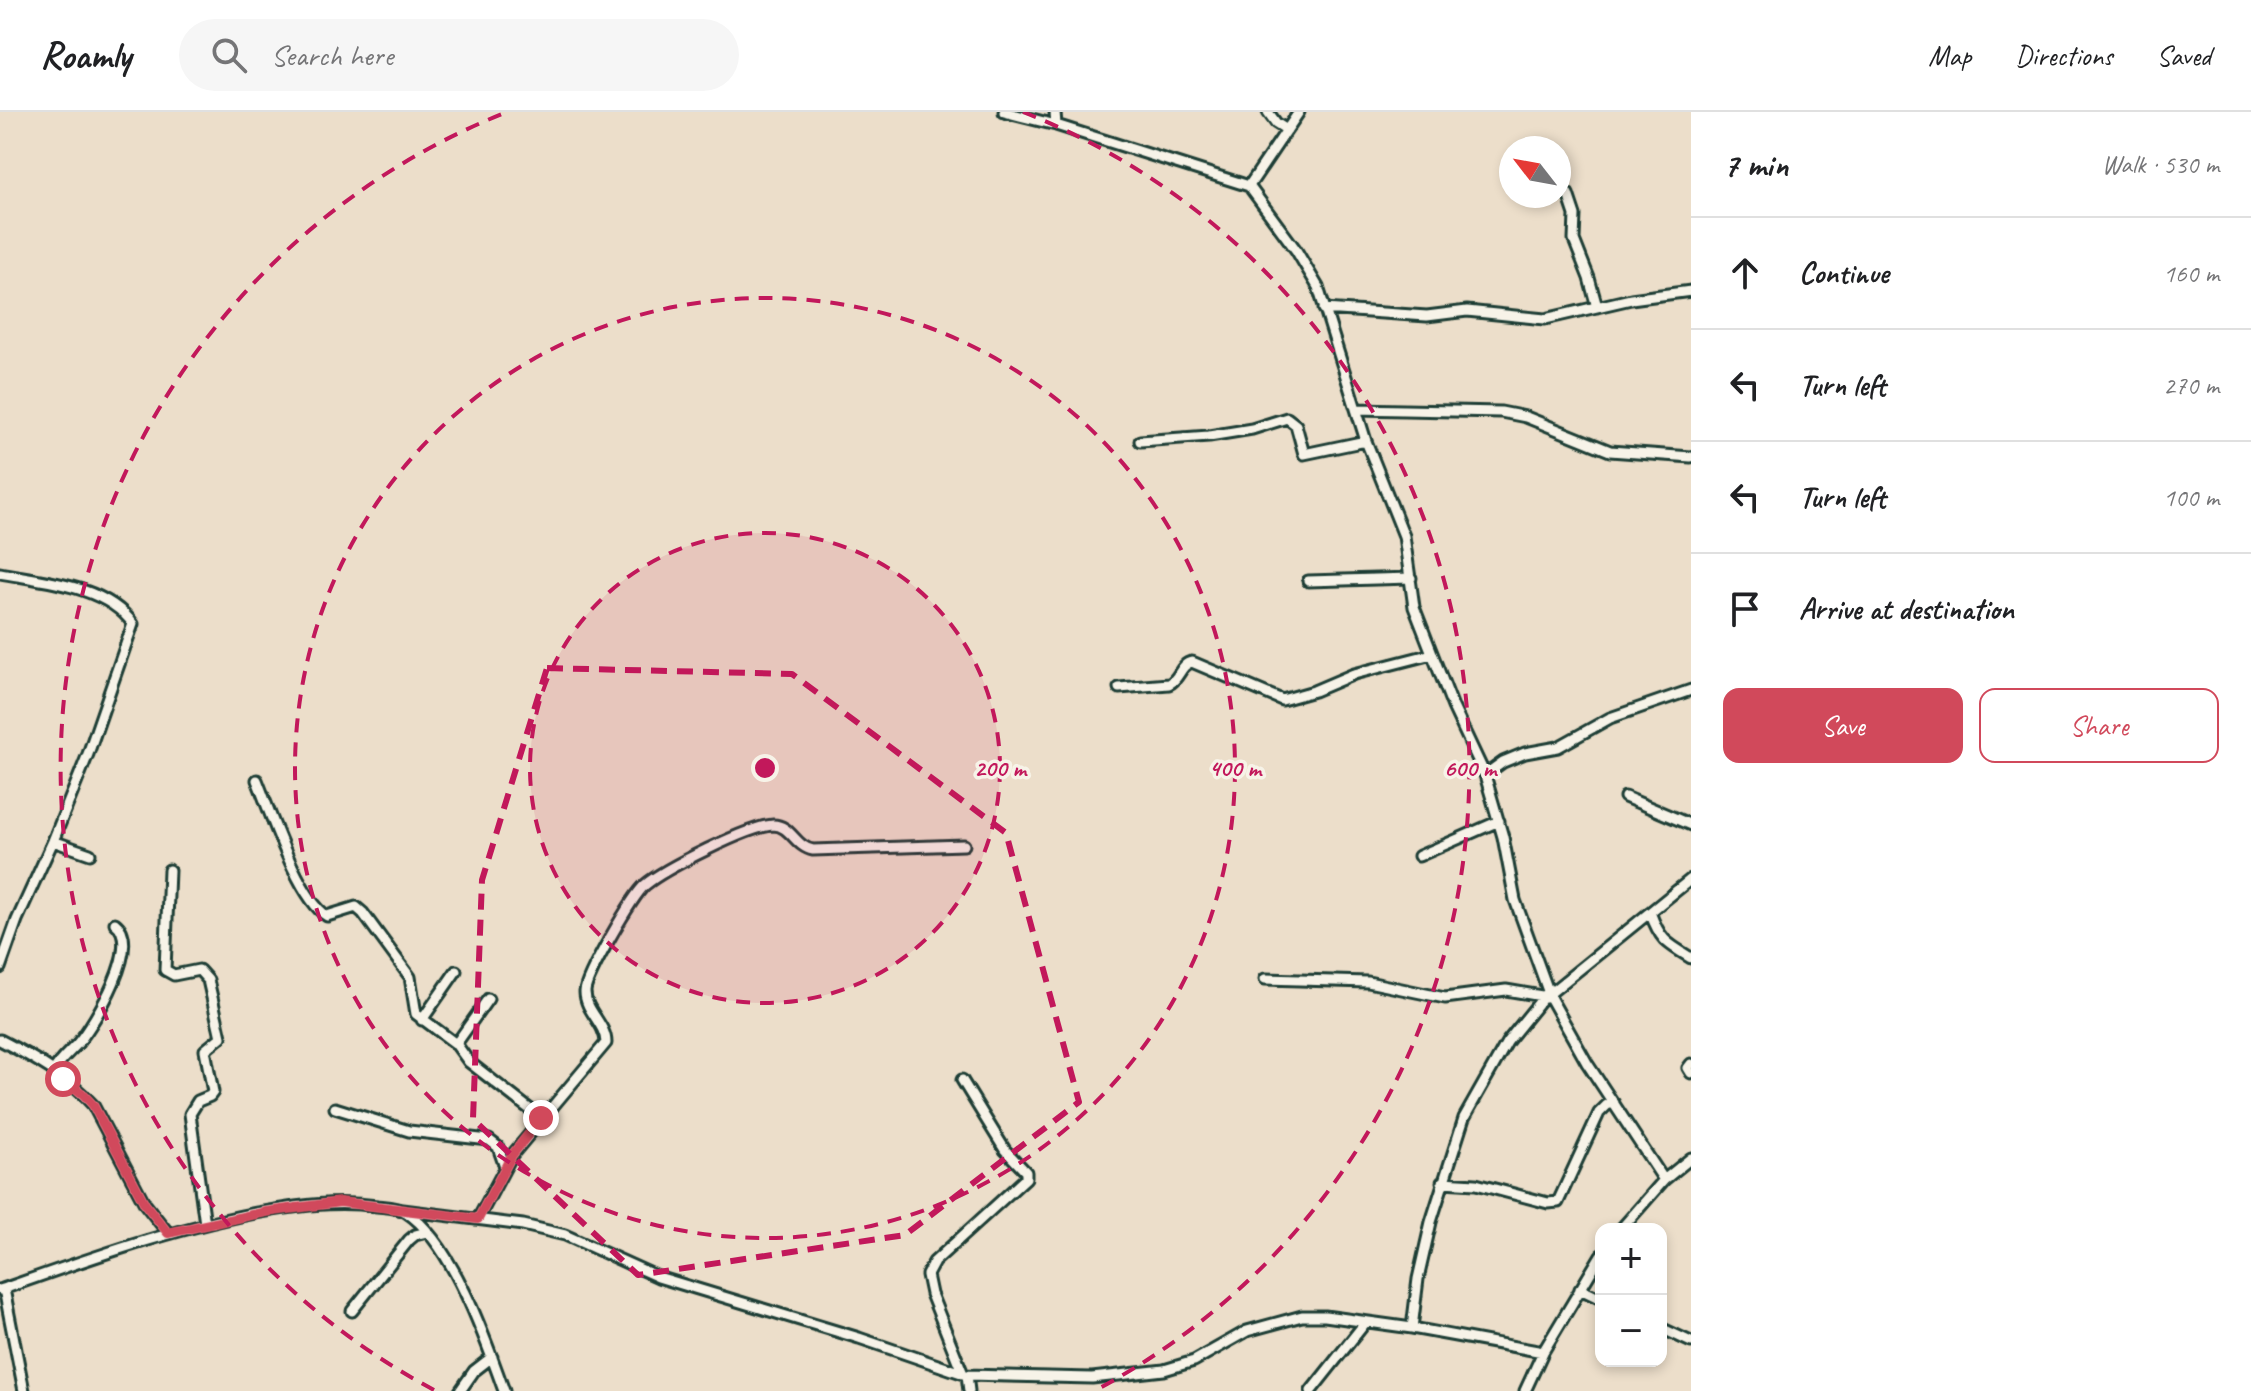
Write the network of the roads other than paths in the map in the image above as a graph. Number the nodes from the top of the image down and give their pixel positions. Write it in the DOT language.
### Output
graph roads {
  1 [pos="1004,112"];
  2 [pos="1055,112"];
  3 [pos="1268,112"];
  4 [pos="1299,112"];
  5 [pos="1056,125"];
  6 [pos="1287,130"];
  7 [pos="1249,186"];
  8 [pos="1571,203"];
  9 [pos="1691,291"];
  10 [pos="1597,307"];
  11 [pos="1324,309"];
  12 [pos="1356,409"];
  13 [pos="1140,441"];
  14 [pos="1366,441"];
  15 [pos="1691,457"];
  16 [pos="0,573"];
  17 [pos="1411,578"];
  18 [pos="1308,581"];
  19 [pos="1432,654"];
  20 [pos="1119,688"];
  21 [pos="1691,690"];
  22 [pos="1485,775"];
  23 [pos="257,780"];
  24 [pos="1625,797"];
  25 [pos="1499,821"];
  26 [pos="1691,825"];
  27 [pos="53,841"];
  28 [pos="964,845"];
  29 [pos="90,854"];
  30 [pos="1419,856"];
  31 [pos="169,870"];
  32 [pos="1691,879"];
  33 [pos="1650,912"];
  34 [pos="115,923"];
  35 [pos="1691,958"];
  36 [pos="0,968"];
  37 [pos="456,971"];
  38 [pos="1265,979"];
  39 [pos="1548,996"];
  40 [pos="488,999"];
  41 [pos="422,1020"];
  42 [pos="0,1040"];
  43 [pos="456,1044"];
  44 [pos="1691,1064"];
  45 [pos="53,1072"];
  46 [pos="1691,1073"];
  47 [pos="962,1080"];
  48 [pos="1614,1103"];
  49 [pos="335,1108"];
  50 [pos="541,1118"];
  51 [pos="1691,1158"];
  52 [pos="505,1167"];
  53 [pos="1664,1180"];
  54 [pos="1442,1182"];
  55 [pos="403,1210"];
  56 [pos="478,1219"];
  57 [pos="1626,1223"];
  58 [pos="205,1224"];
  59 [pos="427,1232"];
  60 [pos="168,1233"];
  61 [pos="1595,1265"];
  62 [pos="1580,1289"];
  63 [pos="2,1290"];
  64 [pos="1595,1296"];
  65 [pos="352,1311"];
  66 [pos="1365,1323"];
  67 [pos="1412,1328"];
  68 [pos="1667,1331"];
  69 [pos="1691,1342"];
  70 [pos="1543,1352"];
  71 [pos="492,1357"];
  72 [pos="965,1374"];
  73 [pos="24,1391"];
  74 [pos="460,1391"];
  75 [pos="504,1391"];
  76 [pos="969,1391"];
  77 [pos="1311,1391"];
  78 [pos="1525,1391"];
  1 -- 5 [label="street"];
  2 -- 5 [label="street"];
  3 -- 6 [label="street"];
  4 -- 6 [label="street"];
  5 -- 7 [label="street"];
  6 -- 7 [label="street"];
  7 -- 11 [label="street"];
  8 -- 10 [label="street"];
  9 -- 10 [label="street"];
  10 -- 11 [label="street"];
  11 -- 12 [label="street"];
  12 -- 14 [label="street"];
  12 -- 15 [label="street"];
  13 -- 14 [label="street"];
  14 -- 17 [label="street"];
  16 -- 27 [label="street"];
  17 -- 18 [label="street"];
  17 -- 19 [label="street"];
  19 -- 20 [label="street"];
  19 -- 22 [label="street"];
  21 -- 22 [label="street"];
  22 -- 25 [label="street"];
  23 -- 41 [label="street"];
  24 -- 26 [label="street"];
  25 -- 30 [label="street"];
  25 -- 39 [label="street"];
  27 -- 29 [label="street"];
  27 -- 36 [label="street"];
  28 -- 50 [label="street"];
  31 -- 58 [label="street"];
  32 -- 33 [label="street"];
  33 -- 35 [label="street"];
  33 -- 39 [label="street"];
  34 -- 45 [label="street"];
  37 -- 41 [label="street"];
  38 -- 39 [label="street"];
  39 -- 48 [label="street"];
  39 -- 54 [label="street"];
  40 -- 43 [label="street"];
  41 -- 43 [label="street"];
  42 -- 45 [label="street"];
  43 -- 50 [label="street"];
  44 -- 46 [label="street"];
  45 -- 60 [label="street"];
  47 -- 72 [label="street"];
  48 -- 53 [label="street"];
  48 -- 54 [label="street"];
  49 -- 52 [label="street"];
  50 -- 52 [label="street"];
  51 -- 53 [label="street"];
  52 -- 56 [label="street"];
  53 -- 57 [label="street"];
  54 -- 67 [label="street"];
  55 -- 56 [label="street"];
  55 -- 58 [label="street"];
  55 -- 59 [label="street"];
  56 -- 72 [label="street"];
  58 -- 60 [label="street"];
  59 -- 65 [label="street"];
  59 -- 71 [label="street"];
  60 -- 63 [label="street"];
  61 -- 62 [label="street"];
  62 -- 64 [label="street"];
  62 -- 70 [label="street"];
  63 -- 73 [label="street"];
  66 -- 67 [label="street"];
  66 -- 72 [label="street"];
  66 -- 77 [label="street"];
  67 -- 70 [label="street"];
  68 -- 69 [label="street"];
  70 -- 78 [label="street"];
  71 -- 74 [label="street"];
  71 -- 75 [label="street"];
  72 -- 76 [label="street"];
}
